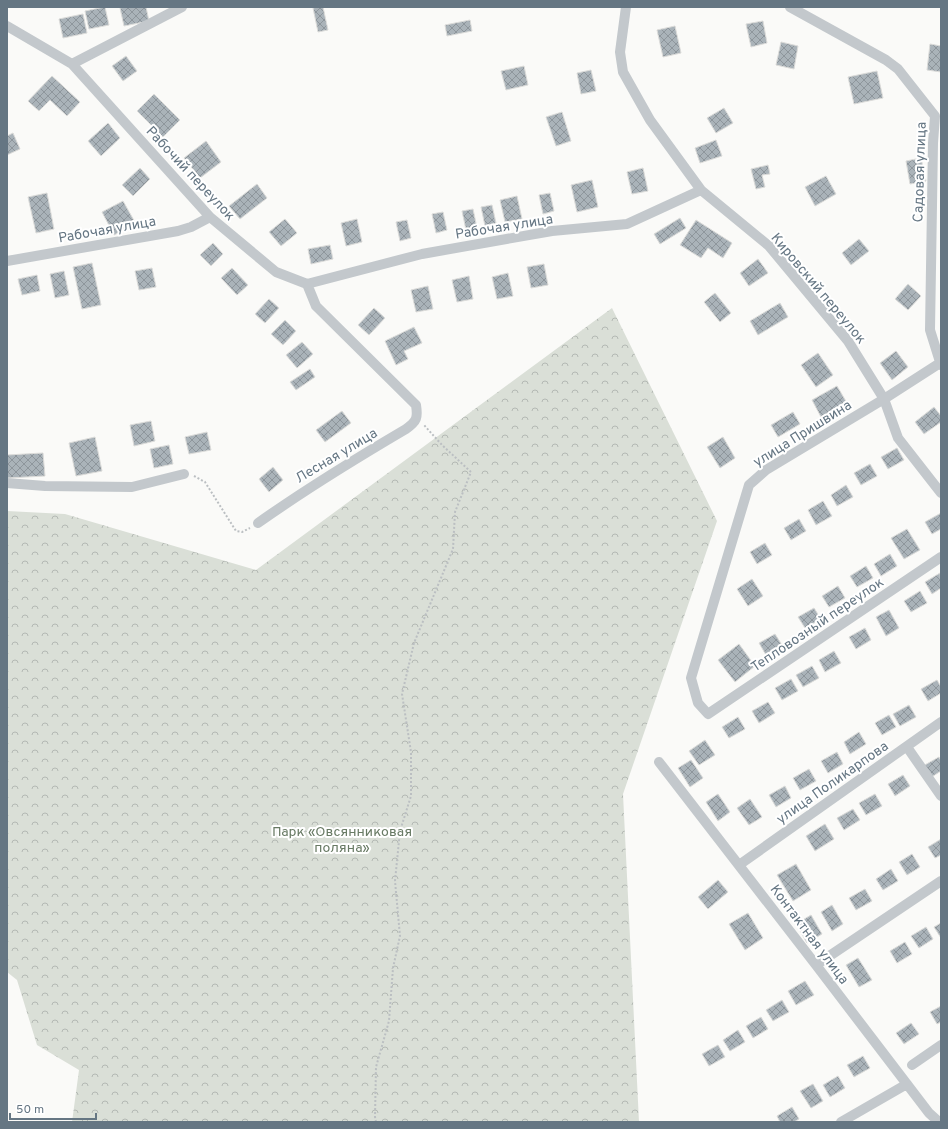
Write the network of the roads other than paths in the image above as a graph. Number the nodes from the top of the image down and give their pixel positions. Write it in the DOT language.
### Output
graph roads {
  1 [pos="182,7"];
  2 [pos="626,7"];
  3 [pos="790,7"];
  4 [pos="164,11"];
  5 [pos="7,26"];
  6 [pos="72,64"];
  7 [pos="938,114"];
  8 [pos="702,190"];
  9 [pos="210,217"];
  10 [pos="7,261"];
  11 [pos="307,284"];
  12 [pos="941,364"];
  13 [pos="884,399"];
  14 [pos="184,474"];
  15 [pos="7,483"];
  16 [pos="941,493"];
  17 [pos="258,524"];
  18 [pos="941,557"];
  19 [pos="708,714"];
  20 [pos="941,722"];
  21 [pos="907,747"];
  22 [pos="659,762"];
  23 [pos="941,796"];
  24 [pos="739,864"];
  25 [pos="941,880"];
  26 [pos="816,964"];
  27 [pos="941,1045"];
  28 [pos="912,1065"];
  29 [pos="907,1084"];
  30 [pos="841,1122"];
  31 [pos="939,1122"];
  1 -- 4 [label="street"];
  2 -- 8 [label="street, Кировский переулок"];
  3 -- 7 [label="street, Садовая улица"];
  4 -- 6 [label="street"];
  5 -- 6 [label="street"];
  6 -- 9 [label="street, Рабочий переулок"];
  7 -- 12 [label="street, Садовая улица"];
  8 -- 11 [label="street, Рабочая улица"];
  8 -- 13 [label="street, Кировский переулок"];
  9 -- 10 [label="street, Рабочая улица"];
  9 -- 11 [label="street, Рабочий переулок"];
  11 -- 17 [label="street, Лесная улица"];
  12 -- 13 [label="street, улица Пришвина"];
  13 -- 16 [label="street, Кировский переулок"];
  13 -- 19 [label="street, улица Пришвина"];
  14 -- 15 [label="street"];
  18 -- 19 [label="street, Тепловозный переулок"];
  20 -- 21 [label="street, улица Поликарпова"];
  21 -- 23 [label="street"];
  21 -- 24 [label="street, улица Поликарпова"];
  22 -- 24 [label="street, Контактная улица"];
  24 -- 26 [label="street, Контактная улица"];
  25 -- 26 [label="street"];
  26 -- 29 [label="street, Контактная улица"];
  27 -- 28 [label="street"];
  29 -- 30 [label="street"];
  29 -- 31 [label="street, Контактная улица"];
}
